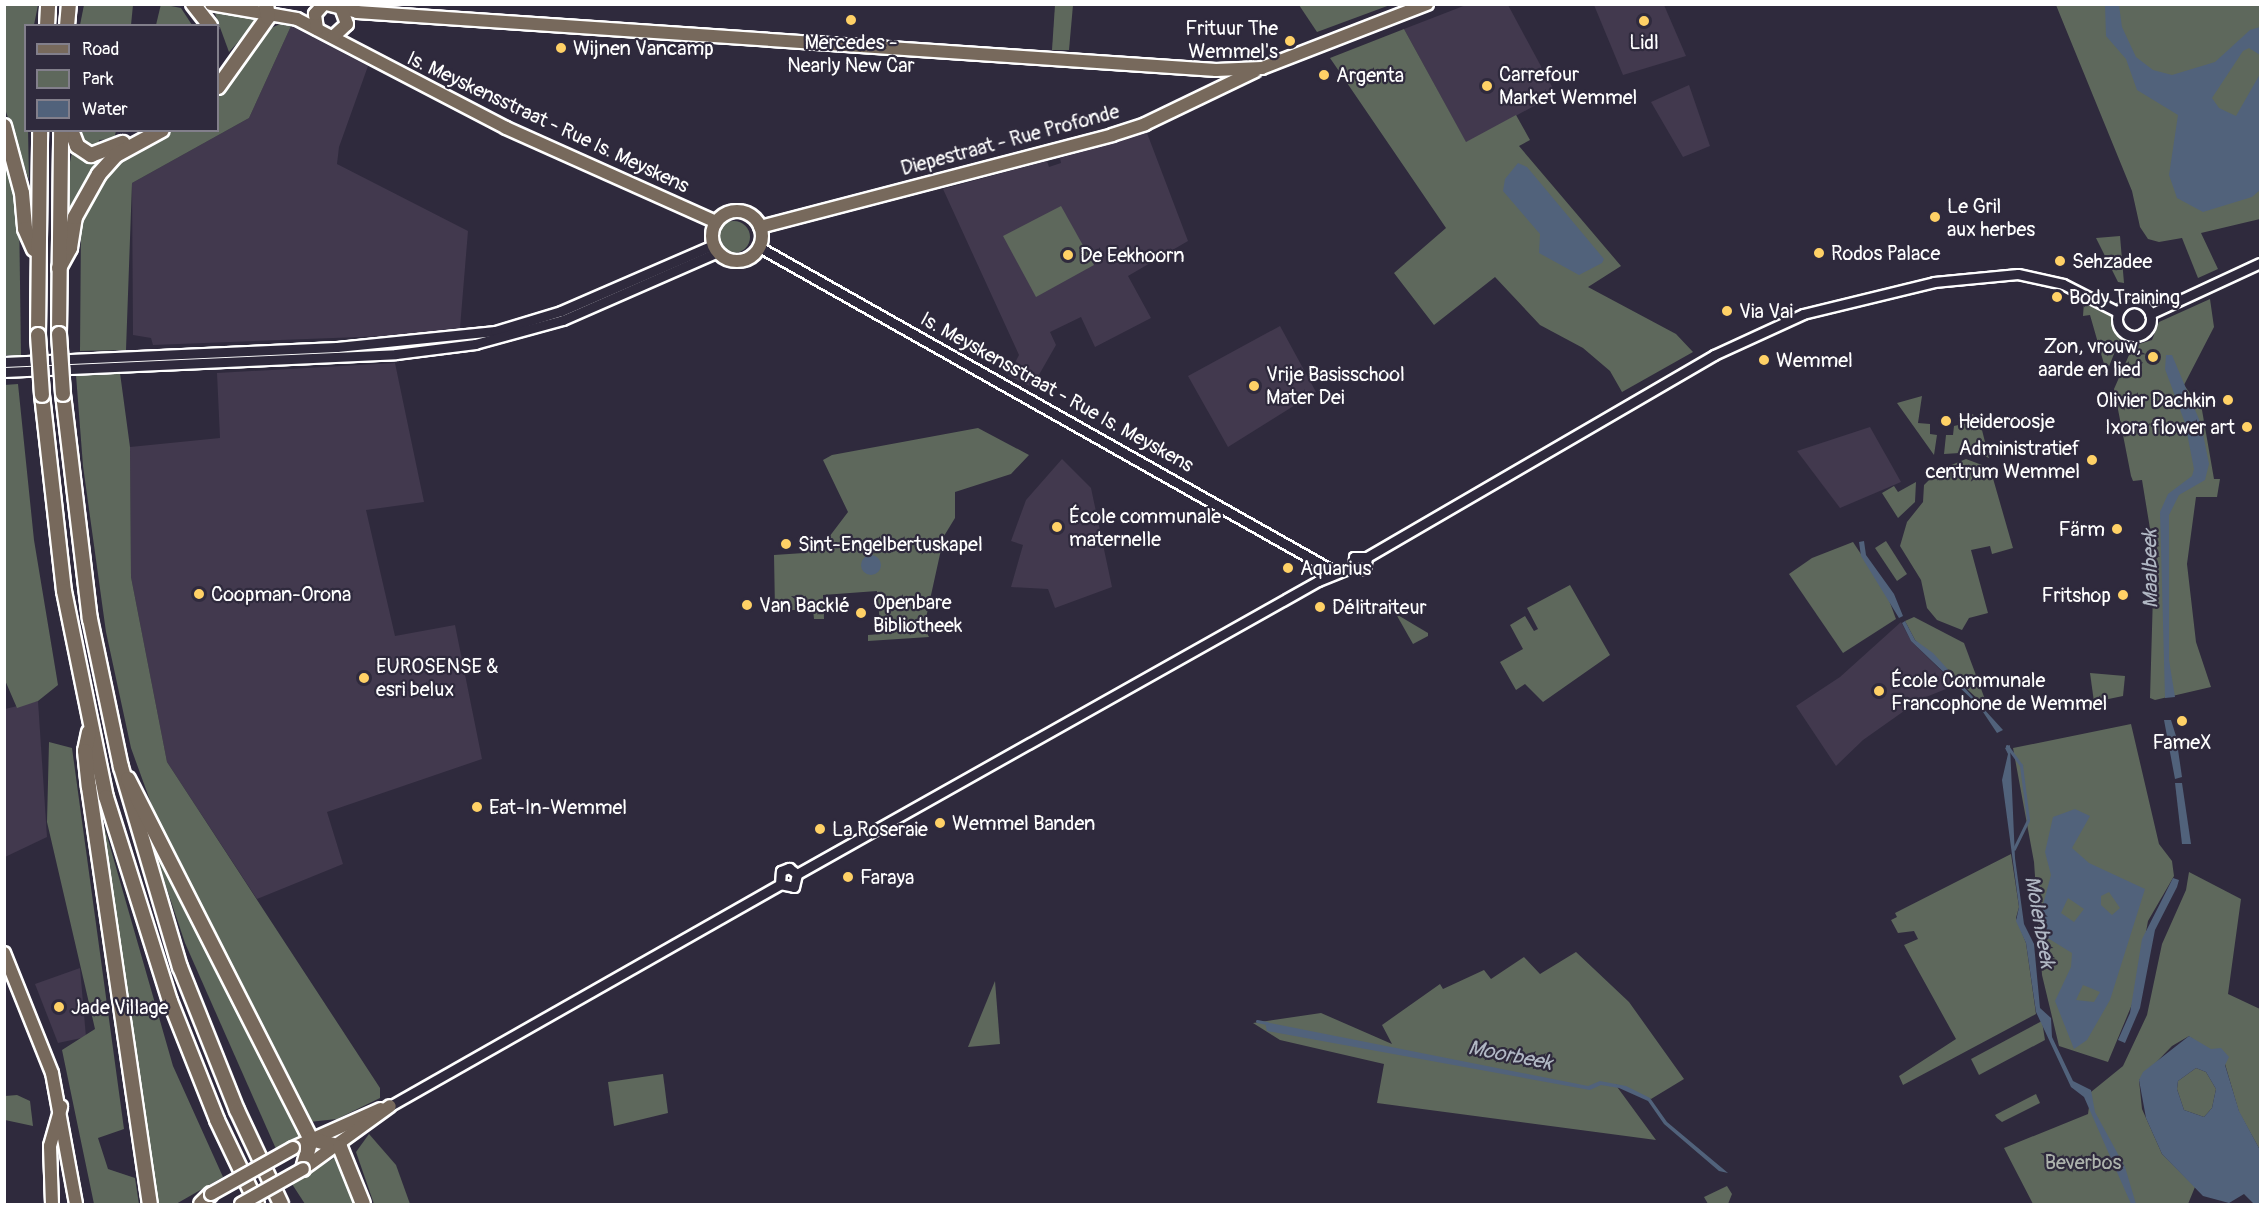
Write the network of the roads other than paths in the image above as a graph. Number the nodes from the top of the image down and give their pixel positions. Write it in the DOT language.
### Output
graph roads {
  1 [pos="48,4"];
  2 [pos="193,4"];
  3 [pos="211,4"];
  4 [pos="326,4"];
  5 [pos="1427,4"];
  6 [pos="69,6"];
  7 [pos="268,9"];
  8 [pos="342,10"];
  9 [pos="46,24"];
  10 [pos="67,24"];
  11 [pos="208,24"];
  12 [pos="317,29"];
  13 [pos="333,37"];
  14 [pos="1262,68"];
  15 [pos="219,85"];
  16 [pos="4,126"];
  17 [pos="40,132"];
  18 [pos="61,132"];
  19 [pos="72,132"];
  20 [pos="142,132"];
  21 [pos="158,132"];
  22 [pos="716,222"];
  23 [pos="760,227"];
  24 [pos="759,247"];
  25 [pos="715,249"];
  26 [pos="36,254"];
  27 [pos="2260,263"];
  28 [pos="58,270"];
  29 [pos="2118,312"];
  30 [pos="2150,314"];
  31 [pos="4,362"];
  32 [pos="21,366"];
  33 [pos="4,372"];
  34 [pos="1335,572"];
  35 [pos="90,728"];
  36 [pos="121,767"];
  37 [pos="4,953"];
  38 [pos="61,1106"];
  39 [pos="390,1106"];
  40 [pos="311,1139"];
  41 [pos="340,1147"];
  42 [pos="303,1169"];
  43 [pos="211,1194"];
  44 [pos="52,1204"];
  45 [pos="76,1204"];
  46 [pos="150,1204"];
  47 [pos="190,1204"];
  48 [pos="201,1204"];
  49 [pos="241,1204"];
  50 [pos="257,1204"];
  51 [pos="282,1204"];
  52 [pos="363,1204"];
  1 -- 9 [label="highway"];
  2 -- 11 [label="highway"];
  3 -- 7 [label="main road, Is. Meyskensstraat - Rue Is. Meyskens"];
  4 -- 8 [label="main road"];
  4 -- 12 [label="main road"];
  5 -- 14 [label="main road, Diepestraat - Rue Profonde"];
  6 -- 10 [label="highway"];
  7 -- 12 [label="main road, Is. Meyskensstraat - Rue Is. Meyskens"];
  7 -- 15 [label="highway"];
  8 -- 13 [label="main road"];
  8 -- 14 [label="main road"];
  12 -- 13 [label="main road, Is. Meyskensstraat - Rue Is. Meyskens"];
  13 -- 22 [label="main road, Is. Meyskensstraat - Rue Is. Meyskens"];
  14 -- 23 [label="main road, Diepestraat - Rue Profonde"];
  16 -- 26 [label="highway"];
  17 -- 26 [label="highway"];
  18 -- 28 [label="highway"];
  19 -- 20 [label="highway"];
  21 -- 28 [label="highway"];
  22 -- 23 [label="main road"];
  22 -- 25 [label="main road"];
  23 -- 24 [label="main road"];
  24 -- 25 [label="main road"];
  24 -- 34 [label="street, Is. Meyskensstraat - Rue Is. Meyskens"];
  25 -- 32 [label="street"];
  26 -- 35 [label="highway, bridge"];
  27 -- 30 [label="street"];
  28 -- 36 [label="highway, bridge"];
  29 -- 30 [label="street"];
  29 -- 30 [label="street"];
  29 -- 34 [label="street"];
  31 -- 32 [label="street"];
  32 -- 33 [label="street"];
  34 -- 39 [label="street"];
  35 -- 46 [label="highway"];
  35 -- 50 [label="highway"];
  36 -- 40 [label="highway"];
  36 -- 51 [label="highway"];
  37 -- 38 [label="main road"];
  38 -- 44 [label="main road"];
  38 -- 45 [label="main road"];
  39 -- 40 [label="main road"];
  39 -- 41 [label="main road"];
  40 -- 41 [label="highway"];
  40 -- 42 [label="highway"];
  40 -- 43 [label="main road, bridge"];
  41 -- 42 [label="main road"];
  41 -- 52 [label="highway"];
  42 -- 49 [label="main road, bridge"];
  43 -- 47 [label="main road"];
  43 -- 48 [label="highway"];
}
